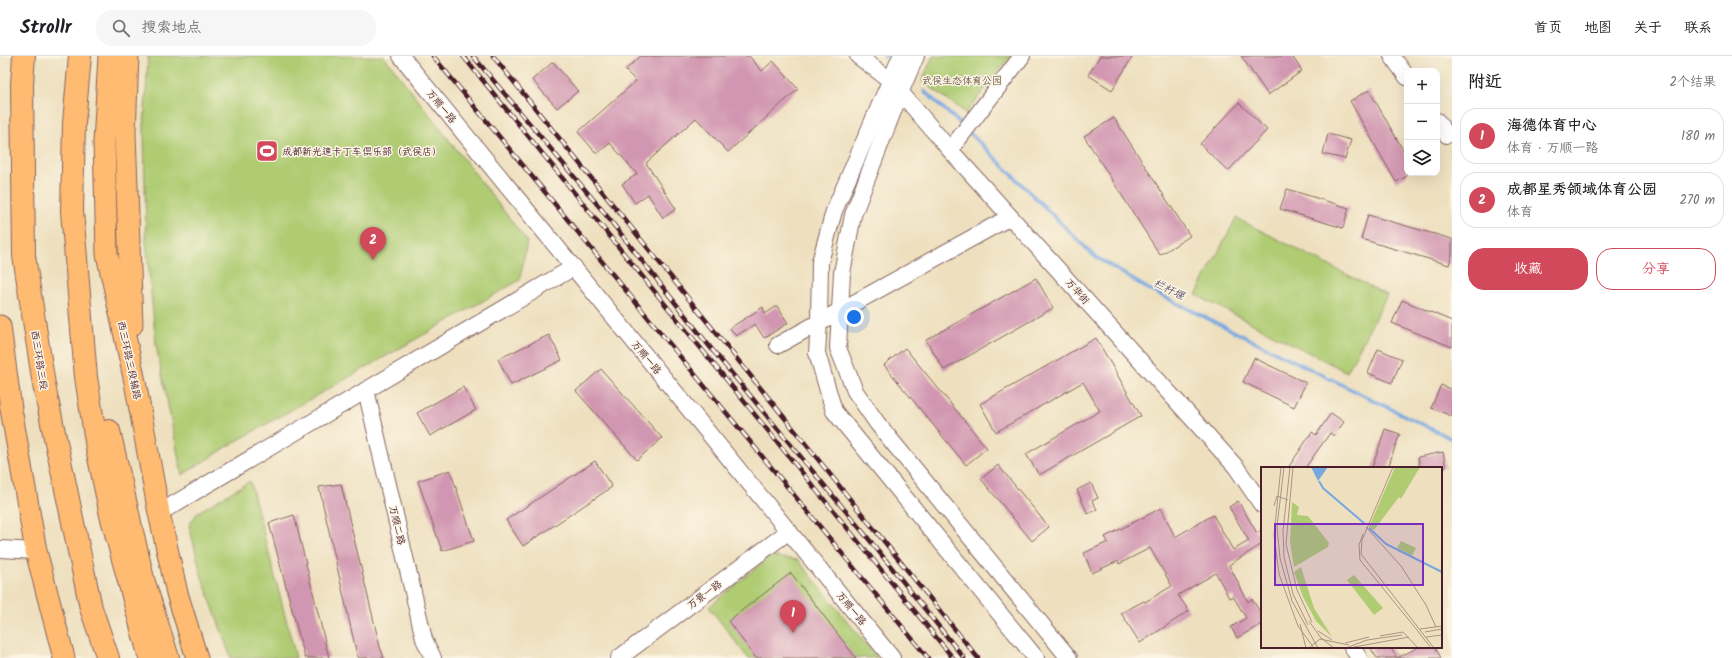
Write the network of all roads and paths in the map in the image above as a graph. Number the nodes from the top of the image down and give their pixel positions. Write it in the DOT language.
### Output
graph roads {
  1 [pos="24,56"];
  2 [pos="80,56"];
  3 [pos="109,56"];
  4 [pos="128,56"];
  5 [pos="402,56"];
  6 [pos="858,56"];
  7 [pos="900,56"];
  8 [pos="916,56"];
  9 [pos="1022,56"];
  10 [pos="1392,56"];
  11 [pos="1404,73"];
  12 [pos="890,80"];
  13 [pos="900,93"];
  14 [pos="1440,125"];
  15 [pos="1447,135"];
  16 [pos="950,150"];
  17 [pos="1010,217"];
  18 [pos="574,267"];
  19 [pos="81,307"];
  20 [pos="840,310"];
  21 [pos="820,322"];
  22 [pos="0,326"];
  23 [pos="778,345"];
  24 [pos="135,382"];
  25 [pos="366,390"];
  26 [pos="1261,504"];
  27 [pos="159,513"];
  28 [pos="789,531"];
  29 [pos="0,549"];
  30 [pos="36,551"];
  31 [pos="91,608"];
  32 [pos="1353,648"];
  33 [pos="64,658"];
  34 [pos="100,658"];
  35 [pos="108,658"];
  36 [pos="150,658"];
  37 [pos="168,658"];
  38 [pos="197,658"];
  39 [pos="433,658"];
  40 [pos="619,658"];
  41 [pos="892,658"];
  42 [pos="1036,658"];
  43 [pos="1069,658"];
  44 [pos="1359,658"];
  1 -- 31 [label="highway, 西三环路三段"];
  2 -- 19 [label="highway"];
  3 -- 24 [label="main road, 西三环路三段辅路"];
  4 -- 24 [label="main road"];
  5 -- 18 [label="street, 万顺一路"];
  6 -- 12 [label="street, 万华街"];
  7 -- 12 [label="street"];
  8 -- 13 [label="street"];
  9 -- 16 [label="street"];
  10 -- 11 [label="street"];
  12 -- 13 [label="street, 万华街"];
  12 -- 21 [label="street"];
  13 -- 16 [label="street, 万华街"];
  13 -- 20 [label="street"];
  14 -- 15 [label="street"];
  16 -- 17 [label="street, 万华街"];
  17 -- 20 [label="street"];
  17 -- 26 [label="street, 万华街"];
  18 -- 25 [label="street"];
  18 -- 28 [label="street, 万顺一路"];
  19 -- 36 [label="highway"];
  19 -- 37 [label="highway"];
  20 -- 21 [label="street"];
  20 -- 43 [label="street"];
  21 -- 23 [label="street"];
  21 -- 42 [label="street"];
  22 -- 30 [label="main road"];
  24 -- 27 [label="main road, 西三环路三段辅路"];
  25 -- 27 [label="street"];
  25 -- 39 [label="street, 万顺二路"];
  27 -- 38 [label="main road, 西三环路三段辅路"];
  28 -- 40 [label="street, 万景一路"];
  28 -- 41 [label="street, 万顺一路"];
  29 -- 30 [label="street"];
  30 -- 33 [label="main road"];
  31 -- 34 [label="highway"];
  31 -- 35 [label="highway, 西三环路三段"];
  32 -- 44 [label="street"];
}
